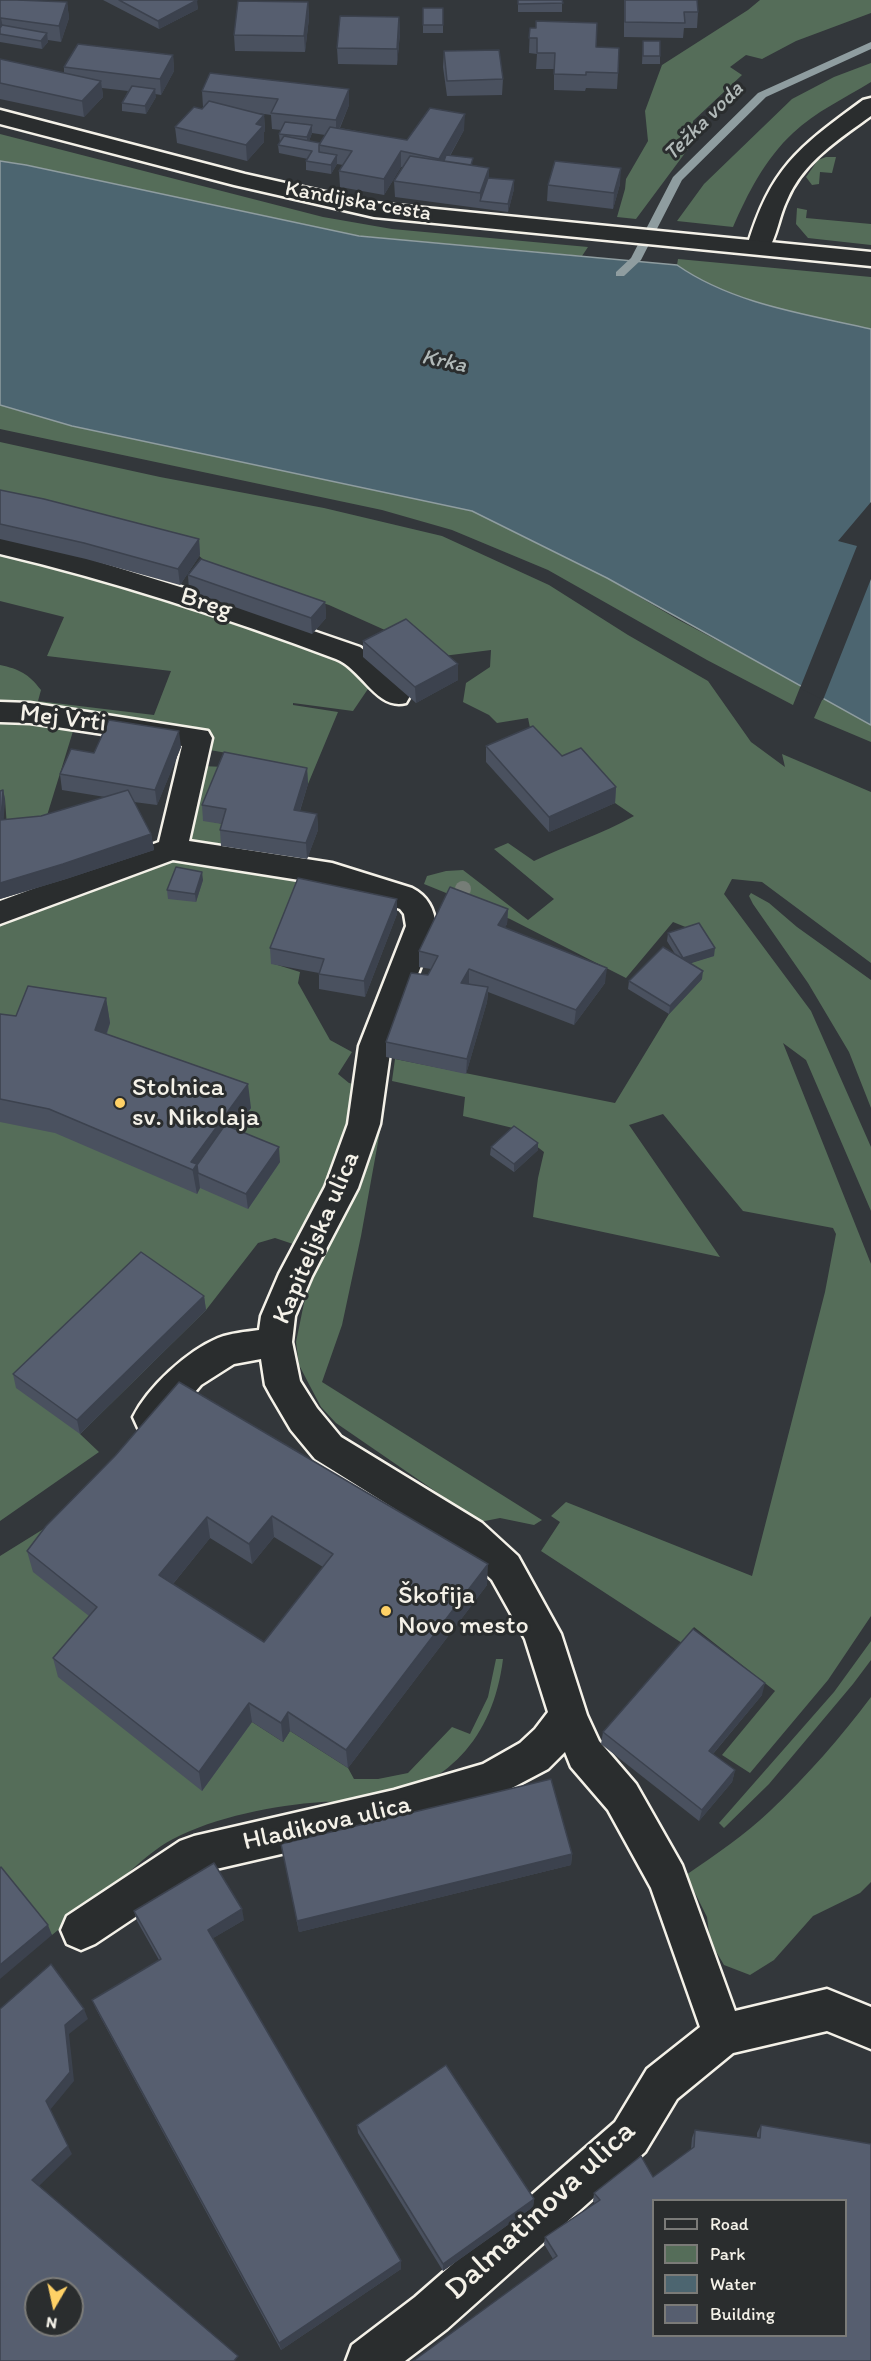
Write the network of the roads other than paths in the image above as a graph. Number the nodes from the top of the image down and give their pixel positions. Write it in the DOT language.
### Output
graph roads {
  1 [pos="871,105"];
  2 [pos="0,117"];
  3 [pos="759,247"];
  4 [pos="871,259"];
  5 [pos="0,545"];
  6 [pos="396,696"];
  7 [pos="0,712"];
  8 [pos="172,849"];
  9 [pos="0,913"];
  10 [pos="275,1342"];
  11 [pos="130,1441"];
  12 [pos="568,1716"];
  13 [pos="81,1930"];
  14 [pos="871,2028"];
  15 [pos="723,2035"];
  16 [pos="368,2361"];
  1 -- 3 [label="street"];
  2 -- 3 [label="street, Kandijska cesta"];
  3 -- 4 [label="street, Kandijska cesta"];
  5 -- 6 [label="street, Breg"];
  7 -- 8 [label="street, Mej Vrti"];
  8 -- 9 [label="street, Kapiteljska ulica"];
  8 -- 10 [label="street, Kapiteljska ulica"];
  10 -- 11 [label="street"];
  10 -- 12 [label="street, Kapiteljska ulica"];
  12 -- 13 [label="street, Hladikova ulica"];
  12 -- 15 [label="street, Kapiteljska ulica"];
  14 -- 15 [label="street, Dalmatinova ulica"];
  15 -- 16 [label="street, Dalmatinova ulica"];
}
